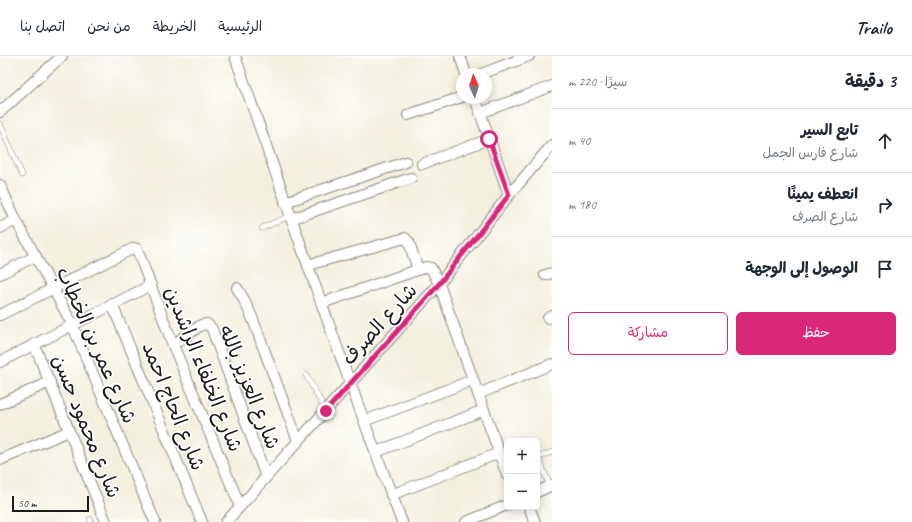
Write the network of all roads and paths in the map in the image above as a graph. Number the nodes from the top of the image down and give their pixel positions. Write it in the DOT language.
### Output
graph roads {
  1 [pos="62,56"];
  2 [pos="235,56"];
  3 [pos="460,56"];
  4 [pos="529,56"];
  5 [pos="464,68"];
  6 [pos="492,70"];
  7 [pos="552,86"];
  8 [pos="456,99"];
  9 [pos="477,104"];
  10 [pos="0,112"];
  11 [pos="480,113"];
  12 [pos="408,115"];
  13 [pos="0,124"];
  14 [pos="489,139"];
  15 [pos="552,145"];
  16 [pos="406,162"];
  17 [pos="422,164"];
  18 [pos="22,175"];
  19 [pos="411,178"];
  20 [pos="0,185"];
  21 [pos="509,195"];
  22 [pos="285,202"];
  23 [pos="291,218"];
  24 [pos="16,220"];
  25 [pos="0,228"];
  26 [pos="262,228"];
  27 [pos="36,256"];
  28 [pos="308,266"];
  29 [pos="418,270"];
  30 [pos="0,274"];
  31 [pos="151,284"];
  32 [pos="439,284"];
  33 [pos="237,288"];
  34 [pos="54,289"];
  35 [pos="112,304"];
  36 [pos="322,304"];
  37 [pos="0,315"];
  38 [pos="72,324"];
  39 [pos="34,344"];
  40 [pos="173,345"];
  41 [pos="0,362"];
  42 [pos="552,364"];
  43 [pos="306,375"];
  44 [pos="473,380"];
  45 [pos="50,382"];
  46 [pos="350,383"];
  47 [pos="478,394"];
  48 [pos="0,404"];
  49 [pos="484,410"];
  50 [pos="326,411"];
  51 [pos="364,421"];
  52 [pos="69,430"];
  53 [pos="298,441"];
  54 [pos="376,452"];
  55 [pos="552,452"];
  56 [pos="499,453"];
  57 [pos="540,457"];
  58 [pos="0,460"];
  59 [pos="540,464"];
  60 [pos="507,474"];
  61 [pos="266,477"];
  62 [pos="551,486"];
  63 [pos="540,491"];
  64 [pos="392,495"];
  65 [pos="240,506"];
  66 [pos="504,506"];
  67 [pos="530,510"];
  68 [pos="106,522"];
  69 [pos="155,522"];
  70 [pos="202,522"];
  71 [pos="226,522"];
  72 [pos="402,522"];
  73 [pos="466,522"];
  74 [pos="535,522"];
  1 -- 10 [label="street"];
  2 -- 22 [label="street"];
  3 -- 5 [label="street"];
  4 -- 6 [label="street"];
  7 -- 11 [label="street"];
  8 -- 12 [label="street"];
  9 -- 11 [label="street"];
  11 -- 14 [label="street"];
  13 -- 18 [label="lane"];
  14 -- 17 [label="street"];
  14 -- 21 [label="street"];
  15 -- 21 [label="street, شارع الصرف"];
  16 -- 22 [label="street"];
  19 -- 23 [label="street"];
  20 -- 24 [label="street, شارع عمر بن الخطاب"];
  21 -- 32 [label="street, شارع الصرف"];
  22 -- 23 [label="street"];
  23 -- 26 [label="lane"];
  23 -- 28 [label="street"];
  24 -- 25 [label="street"];
  24 -- 27 [label="street, شارع عمر بن الخطاب"];
  27 -- 30 [label="street"];
  27 -- 34 [label="street, شارع عمر بن الخطاب"];
  28 -- 29 [label="street"];
  28 -- 36 [label="street"];
  29 -- 32 [label="street"];
  29 -- 36 [label="street"];
  31 -- 34 [label="street, شارع الخلفاء الراشدين"];
  31 -- 35 [label="street"];
  31 -- 40 [label="street, شارع الخلفاء الراشدين"];
  32 -- 44 [label="street"];
  32 -- 46 [label="street, شارع الصرف"];
  33 -- 53 [label="street"];
  34 -- 37 [label="street"];
  34 -- 38 [label="street, شارع عمر بن الخطاب"];
  35 -- 38 [label="street"];
  35 -- 70 [label="street, شارع الحاج احمد"];
  36 -- 46 [label="street"];
  38 -- 39 [label="street"];
  38 -- 69 [label="street, شارع عمر بن الخطاب"];
  39 -- 41 [label="street"];
  39 -- 45 [label="street, شارع محمود حسن"];
  40 -- 61 [label="street, شارع العزيز بالله"];
  40 -- 65 [label="street, شارع الخلفاء الراشدين"];
  42 -- 47 [label="street"];
  43 -- 50 [label="lane"];
  44 -- 47 [label="street"];
  44 -- 51 [label="street"];
  45 -- 48 [label="street"];
  45 -- 52 [label="street, شارع محمود حسن"];
  46 -- 50 [label="street, شارع الصرف"];
  46 -- 51 [label="street"];
  47 -- 49 [label="street"];
  49 -- 54 [label="street"];
  49 -- 56 [label="street"];
  50 -- 53 [label="street, شارع الصرف"];
  51 -- 54 [label="street"];
  52 -- 58 [label="street"];
  52 -- 68 [label="street, شارع محمود حسن"];
  53 -- 61 [label="street, شارع الصرف"];
  54 -- 64 [label="street"];
  55 -- 57 [label="lane"];
  56 -- 60 [label="street"];
  56 -- 64 [label="street"];
  59 -- 62 [label="lane"];
  61 -- 65 [label="street, شارع الصرف"];
  62 -- 63 [label="street"];
  64 -- 72 [label="street"];
  65 -- 71 [label="street, شارع الصرف"];
  66 -- 73 [label="street"];
  67 -- 74 [label="street"];
}
